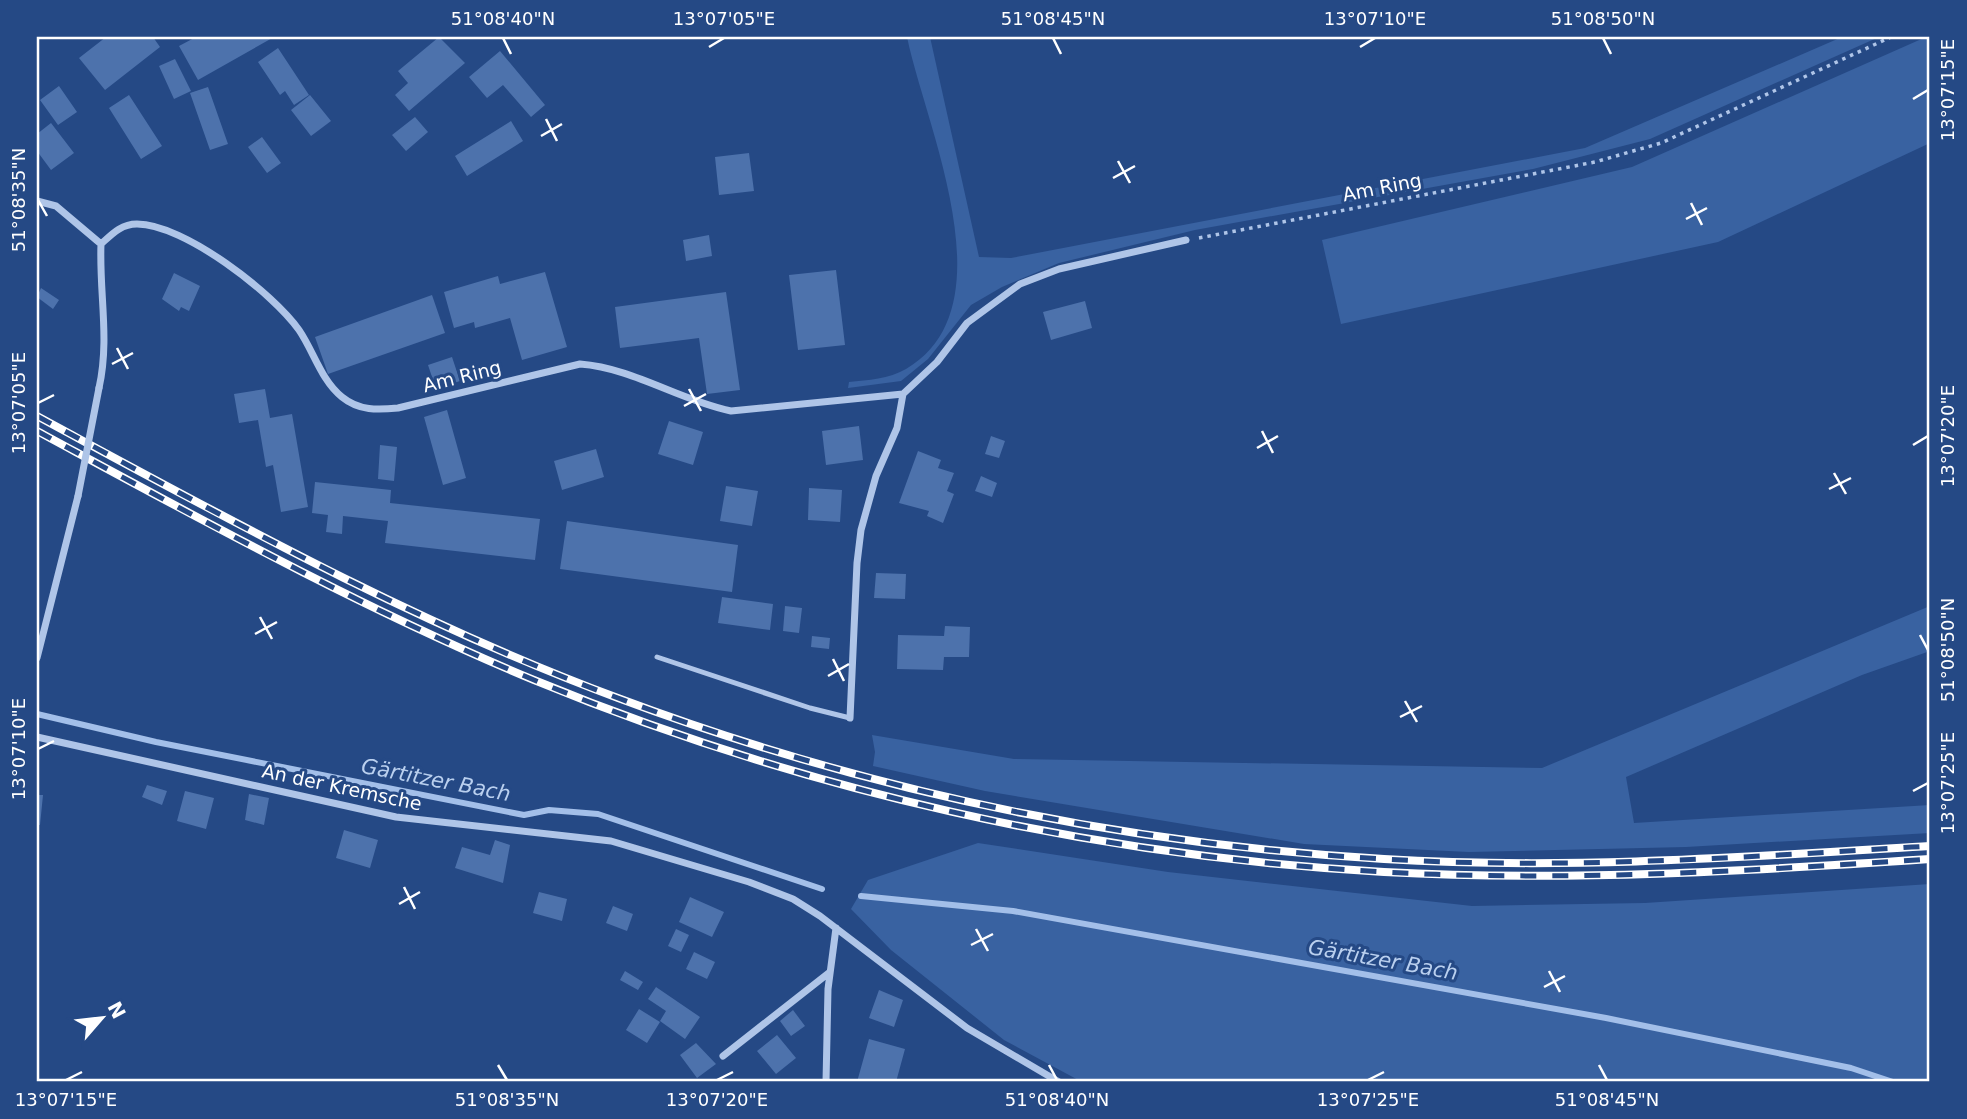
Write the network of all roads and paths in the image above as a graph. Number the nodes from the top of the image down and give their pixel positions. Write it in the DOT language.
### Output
graph roads {
  1 [pos="1891,37"];
  2 [pos="37,201"];
  3 [pos="1186,240"];
  4 [pos="101,244"];
  5 [pos="903,394"];
  6 [pos="657,657"];
  7 [pos="37,658"];
  8 [pos="850,718"];
  9 [pos="37,737"];
  10 [pos="836,928"];
  11 [pos="830,972"];
  12 [pos="723,1056"];
  13 [pos="826,1082"];
  14 [pos="1059,1082"];
  1 -- 3 [label="path, Am Ring"];
  2 -- 4 [label="street"];
  3 -- 5 [label="street"];
  4 -- 5 [label="street, Am Ring"];
  4 -- 7 [label="street, bridge"];
  5 -- 8 [label="street"];
  6 -- 8 [label="lane"];
  9 -- 10 [label="street, An der Kremsche"];
  10 -- 11 [label="street"];
  10 -- 14 [label="street, An der Kremsche"];
  11 -- 12 [label="street"];
  11 -- 13 [label="street"];
}
